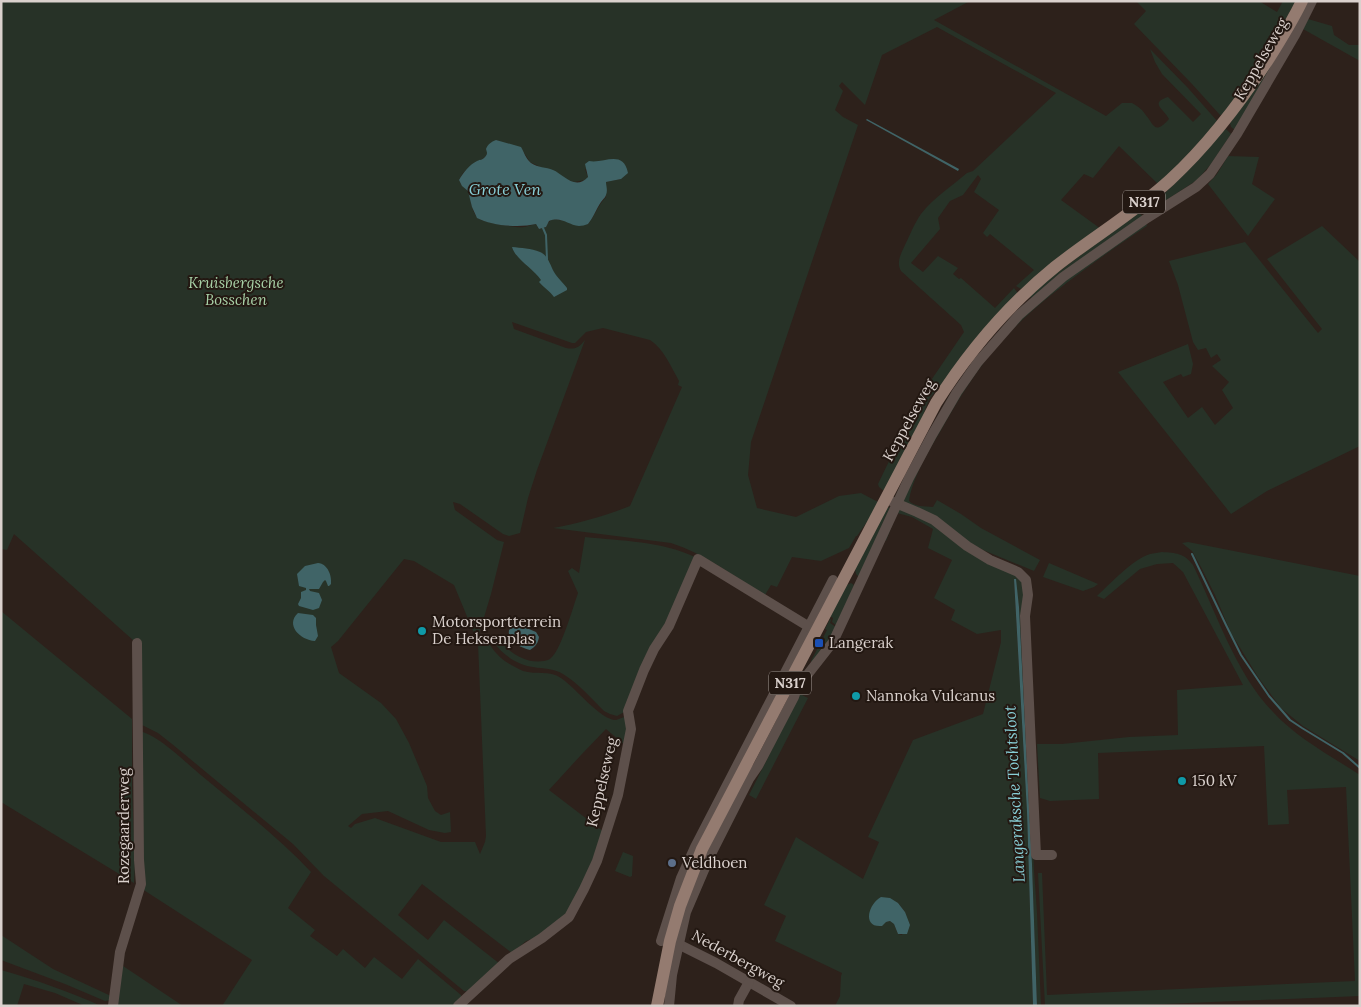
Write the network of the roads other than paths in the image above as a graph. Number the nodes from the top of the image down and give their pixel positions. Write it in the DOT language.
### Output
graph roads {
  1 [pos="1302,1"];
  2 [pos="1312,1"];
  3 [pos="1224,122"];
  4 [pos="1237,134"];
  5 [pos="1138,207"];
  6 [pos="1147,218"];
  7 [pos="1028,298"];
  8 [pos="886,498"];
  9 [pos="897,504"];
  10 [pos="839,578"];
  11 [pos="860,582"];
  12 [pos="813,628"];
  13 [pos="137,643"];
  14 [pos="1052,855"];
  15 [pos="670,942"];
  16 [pos="749,982"];
  17 [pos="113,1006"];
  18 [pos="458,1006"];
  19 [pos="657,1006"];
  20 [pos="668,1006"];
  21 [pos="738,1006"];
  22 [pos="791,1006"];
  1 -- 3 [label="main road, Keppelseweg / N317"];
  2 -- 4 [label="street, Keppelseweg"];
  3 -- 4 [label="street"];
  3 -- 5 [label="main road, Keppelseweg / N317"];
  4 -- 6 [label="street, Keppelseweg"];
  5 -- 6 [label="street"];
  5 -- 7 [label="main road, Keppelseweg / N317"];
  6 -- 7 [label="street, Keppelseweg"];
  7 -- 8 [label="main road, Keppelseweg / N317"];
  7 -- 9 [label="street, Keppelseweg"];
  8 -- 9 [label="street"];
  8 -- 10 [label="main road, Keppelseweg / N317"];
  9 -- 11 [label="street, Keppelseweg"];
  9 -- 14 [label="street"];
  10 -- 11 [label="street"];
  10 -- 12 [label="main road, Keppelseweg / N317"];
  11 -- 15 [label="street, Keppelseweg"];
  12 -- 15 [label="main road, Keppelseweg / N317"];
  12 -- 18 [label="street, Keppelseweg"];
  13 -- 17 [label="street, Rozegaarderweg"];
  15 -- 16 [label="street, Nederbergweg"];
  15 -- 19 [label="main road, Keppelseweg / N317"];
  15 -- 20 [label="street, Keppelseweg"];
  16 -- 21 [label="street"];
  16 -- 22 [label="street, Nederbergweg"];
}
